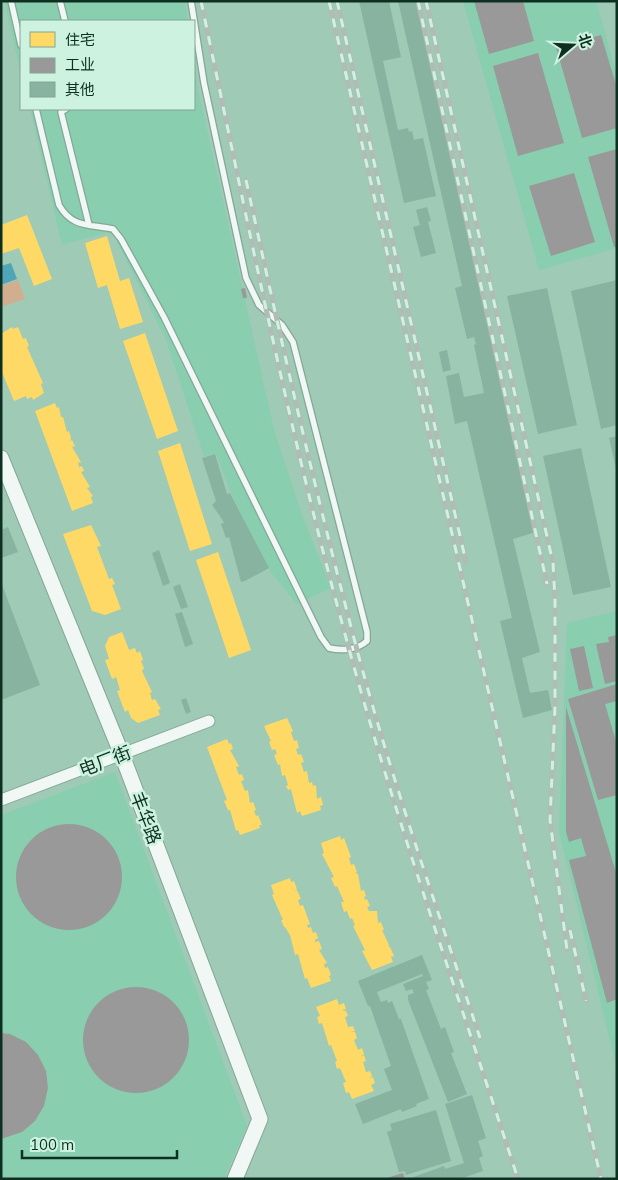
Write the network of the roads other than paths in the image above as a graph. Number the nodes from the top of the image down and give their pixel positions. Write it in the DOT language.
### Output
graph roads {
  1 [pos="11,1"];
  2 [pos="60,1"];
  3 [pos="191,1"];
  4 [pos="65,20"];
  5 [pos="194,20"];
  6 [pos="195,26"];
  7 [pos="20,42"];
  8 [pos="36,110"];
  9 [pos="64,110"];
  10 [pos="89,224"];
  11 [pos="1,458"];
  12 [pos="208,721"];
  13 [pos="122,755"];
  14 [pos="1,800"];
  15 [pos="235,1179"];
  1 -- 7 [label="lane"];
  2 -- 4 [label="lane"];
  3 -- 5 [label="lane"];
  6 -- 10 [label="lane"];
  8 -- 10 [label="lane"];
  9 -- 10 [label="lane"];
  11 -- 13 [label="street, 丰华路"];
  12 -- 13 [label="street, 电厂街"];
  13 -- 14 [label="street, 电厂街"];
  13 -- 15 [label="street, 丰华路"];
}
